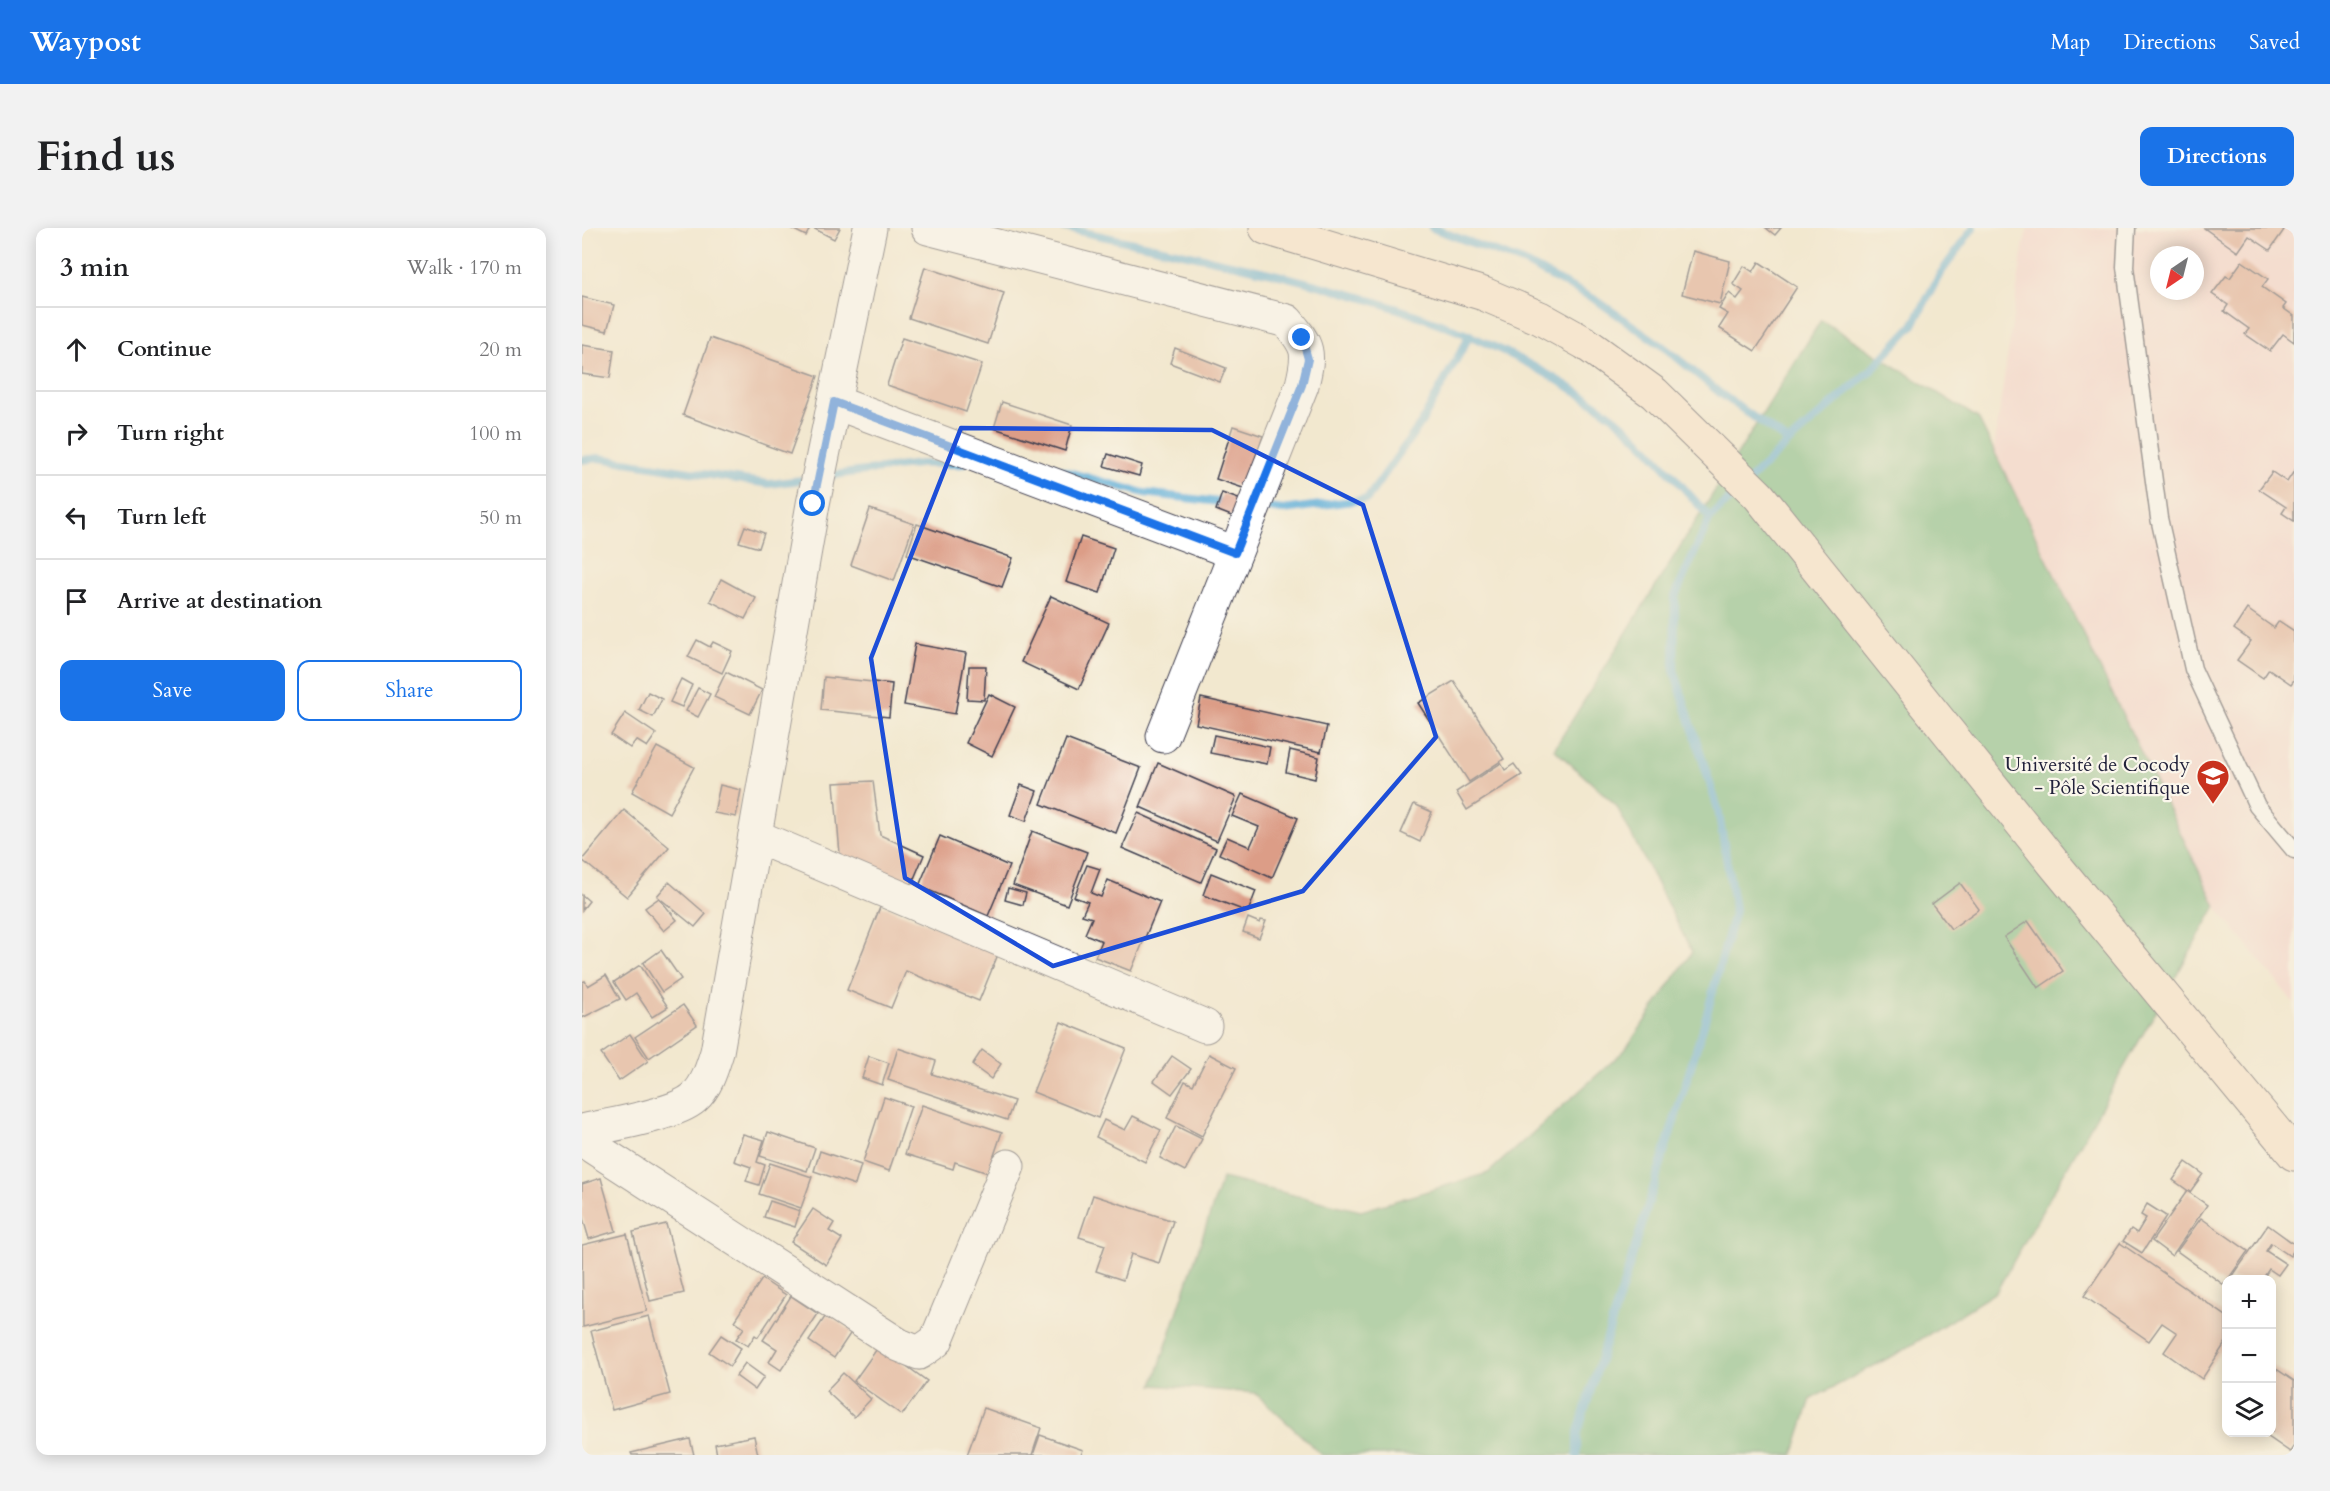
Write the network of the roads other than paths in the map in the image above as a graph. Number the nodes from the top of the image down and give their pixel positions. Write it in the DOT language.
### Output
graph roads {
  1 [pos="870,228"];
  2 [pos="928,228"];
  3 [pos="1266,228"];
  4 [pos="2127,228"];
  5 [pos="834,402"];
  6 [pos="1235,553"];
  7 [pos="1163,736"];
  8 [pos="755,836"];
  9 [pos="2294,850"];
  10 [pos="1205,1026"];
  11 [pos="582,1131"];
  12 [pos="582,1140"];
  13 [pos="2294,1154"];
  14 [pos="1008,1166"];
  1 -- 5 [label="street"];
  2 -- 6 [label="street"];
  3 -- 13 [label="main road"];
  4 -- 9 [label="lane"];
  5 -- 6 [label="street"];
  5 -- 8 [label="street"];
  6 -- 7 [label="street"];
  8 -- 10 [label="street"];
  8 -- 11 [label="street"];
  12 -- 14 [label="street"];
}
